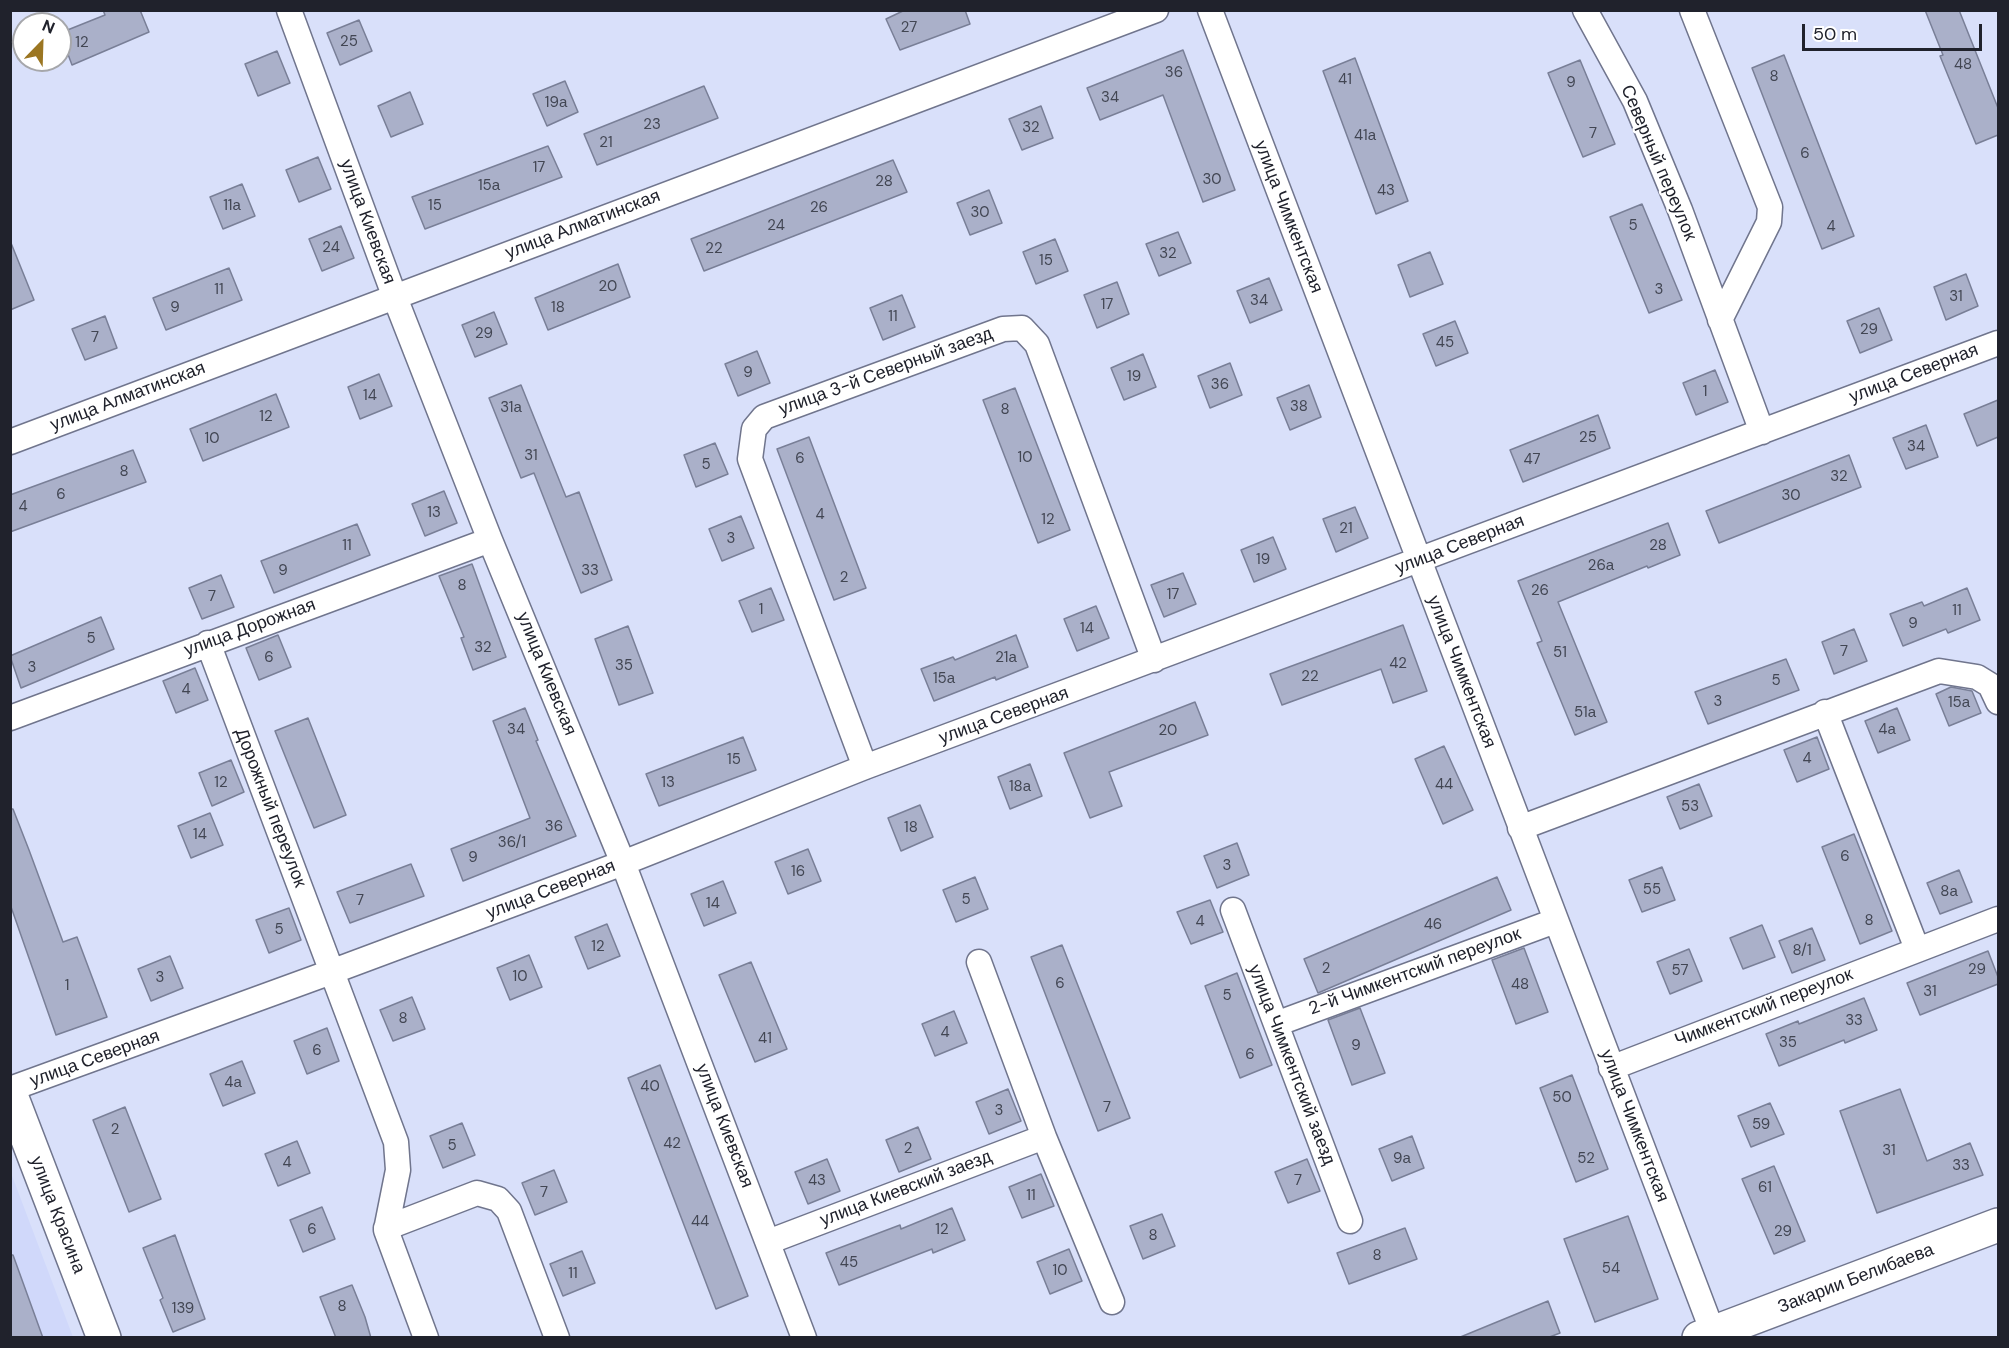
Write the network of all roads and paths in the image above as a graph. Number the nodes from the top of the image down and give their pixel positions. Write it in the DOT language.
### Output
graph roads {
  1 [pos="289,10"];
  2 [pos="1156,10"];
  3 [pos="1210,10"];
  4 [pos="1585,10"];
  5 [pos="1692,10"];
  6 [pos="394,296"];
  7 [pos="1720,320"];
  8 [pos="1998,343"];
  9 [pos="1762,432"];
  10 [pos="10,442"];
  11 [pos="490,540"];
  12 [pos="1419,561"];
  13 [pos="208,643"];
  14 [pos="1154,660"];
  15 [pos="1998,702"];
  16 [pos="1825,712"];
  17 [pos="10,718"];
  18 [pos="865,767"];
  19 [pos="1520,828"];
  20 [pos="623,863"];
  21 [pos="1233,910"];
  22 [pos="1998,919"];
  23 [pos="1555,921"];
  24 [pos="1917,949"];
  25 [pos="979,962"];
  26 [pos="331,972"];
  27 [pos="1276,1024"];
  28 [pos="1611,1068"];
  29 [pos="10,1091"];
  30 [pos="1044,1137"];
  31 [pos="1350,1221"];
  32 [pos="1998,1225"];
  33 [pos="386,1228"];
  34 [pos="768,1242"];
  35 [pos="1112,1302"];
  36 [pos="1709,1336"];
  37 [pos="104,1338"];
  38 [pos="426,1338"];
  39 [pos="557,1338"];
  40 [pos="804,1338"];
  1 -- 6 [label="street, улица Киевская"];
  2 -- 6 [label="street, улица Алматинская"];
  3 -- 12 [label="street, улица Чимкентская"];
  4 -- 7 [label="street, Северный переулок"];
  5 -- 7 [label="street"];
  6 -- 10 [label="street, улица Алматинская"];
  6 -- 11 [label="street, улица Киевская"];
  7 -- 9 [label="street, Северный переулок"];
  8 -- 9 [label="street, улица Северная"];
  9 -- 12 [label="street, улица Северная"];
  11 -- 13 [label="street, улица Дорожная"];
  11 -- 20 [label="street, улица Киевская"];
  12 -- 14 [label="street, улица Северная"];
  12 -- 19 [label="street, улица Чимкентская"];
  13 -- 17 [label="street, улица Дорожная"];
  13 -- 26 [label="street, Дорожный переулок"];
  14 -- 18 [label="street, улица Северная"];
  14 -- 18 [label="street, улица 3-й Северный заезд"];
  15 -- 16 [label="street"];
  16 -- 19 [label="street"];
  16 -- 24 [label="street"];
  18 -- 20 [label="street, улица Северная"];
  19 -- 23 [label="street, улица Чимкентская"];
  20 -- 26 [label="street, улица Северная"];
  20 -- 34 [label="street, улица Киевская"];
  21 -- 27 [label="street, улица Чимкентский заезд"];
  22 -- 24 [label="street, Чимкентский переулок"];
  23 -- 27 [label="street, 2-й Чимкентский переулок"];
  23 -- 28 [label="street, улица Чимкентская"];
  24 -- 28 [label="street, Чимкентский переулок"];
  25 -- 30 [label="street"];
  26 -- 29 [label="street, улица Северная"];
  26 -- 33 [label="street, Дорожный переулок"];
  27 -- 31 [label="street, улица Чимкентский заезд"];
  28 -- 36 [label="street, улица Чимкентская"];
  29 -- 37 [label="street, улица Красина"];
  30 -- 34 [label="street, улица Киевский заезд"];
  30 -- 35 [label="street"];
  32 -- 36 [label="street, Закарии Белибаева"];
  33 -- 38 [label="street"];
  33 -- 39 [label="street"];
  34 -- 40 [label="street, улица Киевская"];
}
